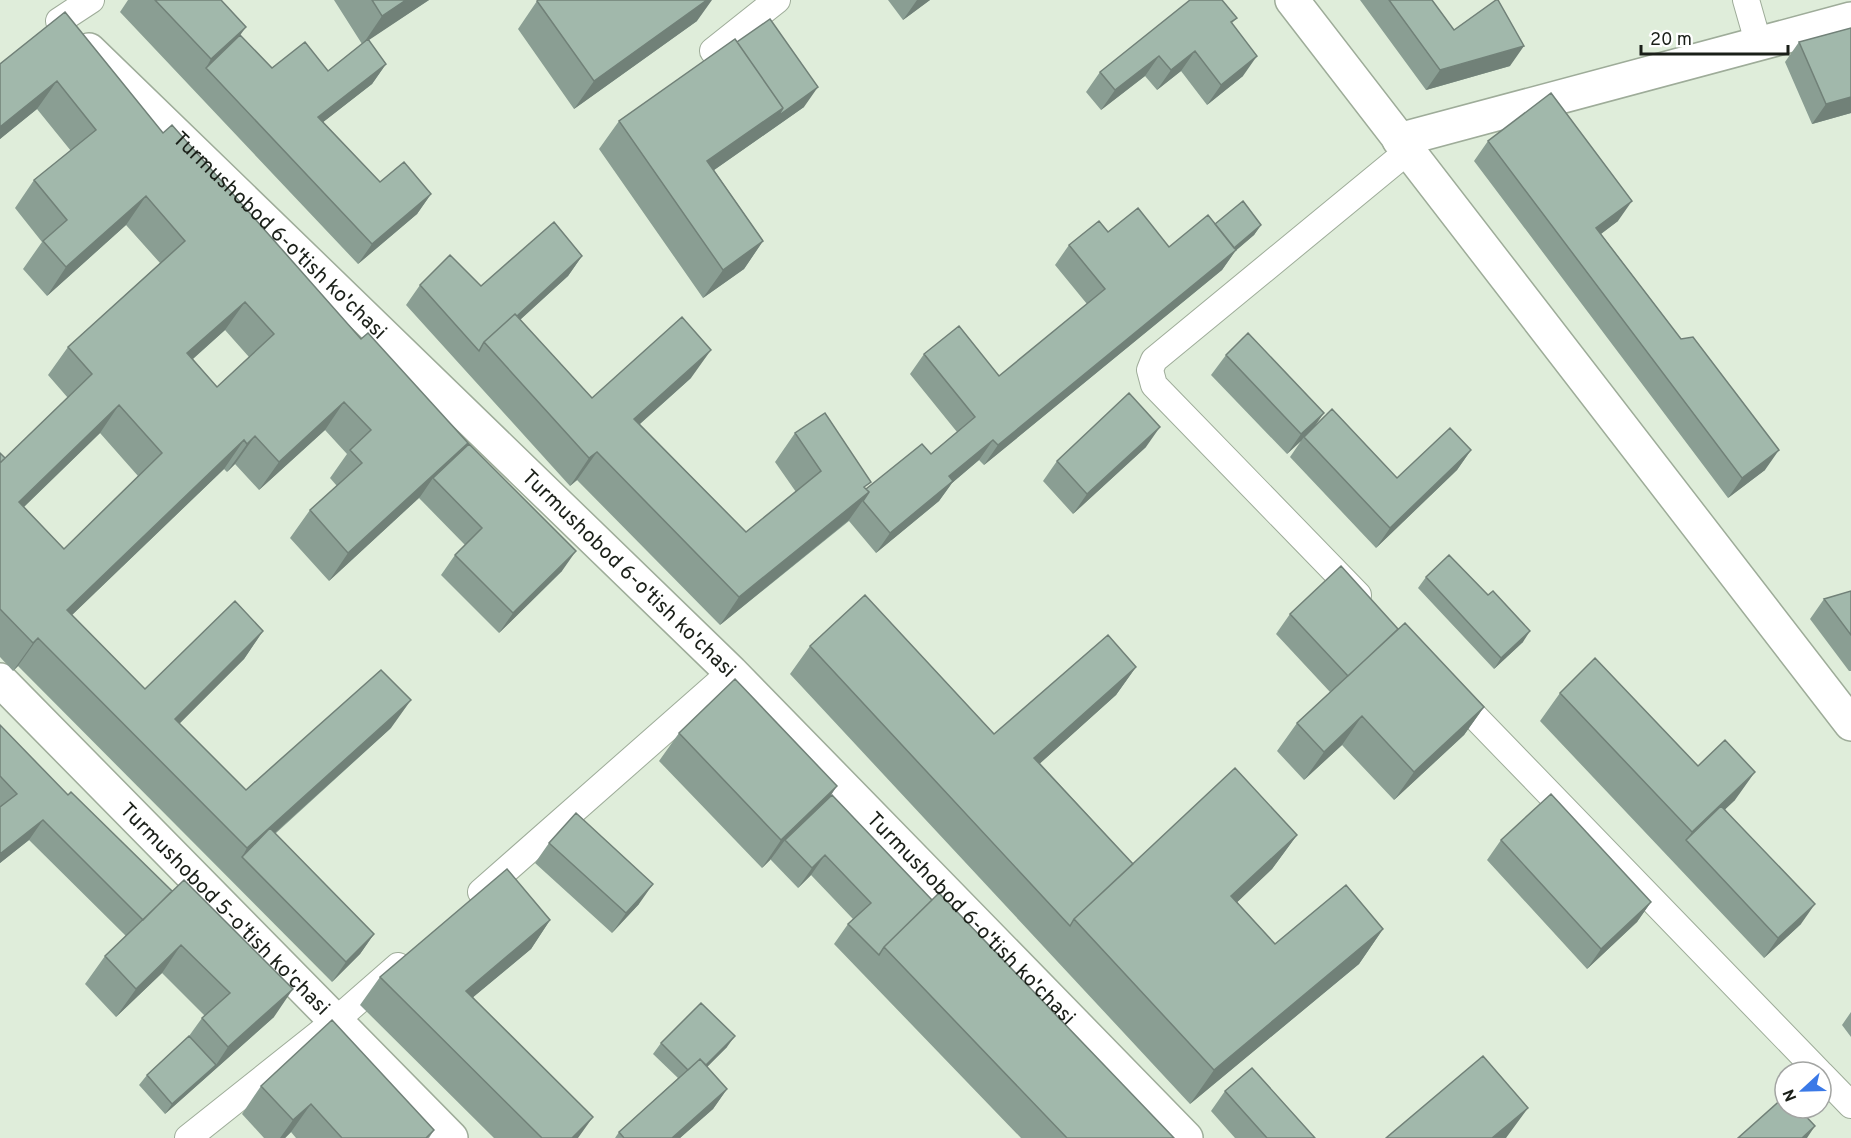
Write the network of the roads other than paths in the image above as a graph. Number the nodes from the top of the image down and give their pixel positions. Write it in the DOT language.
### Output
graph roads {
  1 [pos="91,0"];
  2 [pos="777,0"];
  3 [pos="1292,0"];
  4 [pos="1746,0"];
  5 [pos="1851,19"];
  6 [pos="46,31"];
  7 [pos="1758,42"];
  8 [pos="713,51"];
  9 [pos="1403,146"];
  10 [pos="1378,617"];
  11 [pos="731,672"];
  12 [pos="1437,677"];
  13 [pos="0,680"];
  14 [pos="1851,724"];
  15 [pos="461,910"];
  16 [pos="416,950"];
  17 [pos="335,1021"];
  18 [pos="1807,1060"];
  19 [pos="1833,1086"];
  20 [pos="1851,1105"];
  21 [pos="188,1138"];
  22 [pos="451,1138"];
  23 [pos="1186,1138"];
  1 -- 6 [label="lane"];
  2 -- 8 [label="lane"];
  3 -- 9 [label="street"];
  4 -- 7 [label="lane"];
  5 -- 7 [label="street"];
  6 -- 11 [label="street, Turmushobod 6-o'tish ko'chasi"];
  7 -- 9 [label="street"];
  9 -- 10 [label="lane"];
  9 -- 14 [label="street"];
  11 -- 15 [label="lane"];
  11 -- 23 [label="street, Turmushobod 6-o'tish ko'chasi"];
  12 -- 18 [label="lane"];
  13 -- 17 [label="street, Turmushobod 5-o'tish ko'chasi"];
  16 -- 17 [label="lane"];
  17 -- 21 [label="lane"];
  17 -- 22 [label="street, Turmushobod 5-o'tish ko'chasi"];
  19 -- 20 [label="lane"];
}
